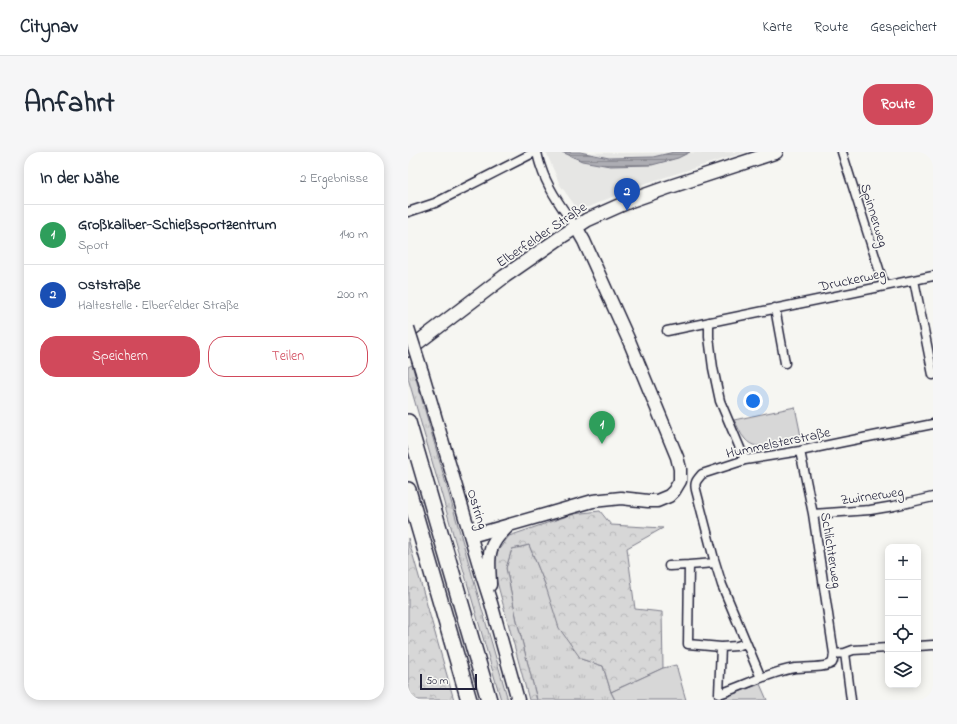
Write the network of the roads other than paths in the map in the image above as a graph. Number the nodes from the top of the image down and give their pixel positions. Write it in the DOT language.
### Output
graph roads {
  1 [pos="536,152"];
  2 [pos="776,152"];
  3 [pos="842,152"];
  4 [pos="408,212"];
  5 [pos="576,227"];
  6 [pos="933,276"];
  7 [pos="914,280"];
  8 [pos="884,285"];
  9 [pos="775,308"];
  10 [pos="709,322"];
  11 [pos="408,328"];
  12 [pos="667,331"];
  13 [pos="408,350"];
  14 [pos="785,363"];
  15 [pos="933,375"];
  16 [pos="408,422"];
  17 [pos="933,424"];
  18 [pos="800,452"];
  19 [pos="745,460"];
  20 [pos="408,490"];
  21 [pos="933,497"];
  22 [pos="813,514"];
  23 [pos="509,525"];
  24 [pos="471,536"];
  25 [pos="715,563"];
  26 [pos="689,565"];
  27 [pos="669,566"];
  28 [pos="491,603"];
  29 [pos="746,644"];
  30 [pos="933,645"];
  31 [pos="921,646"];
  32 [pos="721,647"];
  33 [pos="885,648"];
  34 [pos="845,653"];
  35 [pos="834,654"];
  36 [pos="761,678"];
  37 [pos="469,700"];
  38 [pos="489,700"];
  39 [pos="518,700"];
  40 [pos="851,700"];
  1 -- 4 [label="street"];
  1 -- 5 [label="street"];
  2 -- 5 [label="main road, Elberfelder Straße"];
  3 -- 8 [label="street, Spinnerweg"];
  5 -- 13 [label="main road, Elberfelder Straße"];
  5 -- 23 [label="main road"];
  6 -- 7 [label="street, Druckerweg"];
  7 -- 8 [label="street, Druckerweg"];
  7 -- 15 [label="street"];
  8 -- 9 [label="street, Druckerweg"];
  9 -- 10 [label="street, Druckerweg"];
  9 -- 14 [label="street"];
  10 -- 12 [label="street, Druckerweg"];
  10 -- 19 [label="street"];
  11 -- 24 [label="main road, Ostring, bridge"];
  16 -- 38 [label="highway"];
  17 -- 18 [label="street, Hummelsterstraße"];
  18 -- 19 [label="street, Hummelsterstraße"];
  18 -- 22 [label="street, Schlichterweg"];
  19 -- 25 [label="street, Hummelsterstraße"];
  20 -- 37 [label="highway"];
  21 -- 22 [label="street, Zwirnerweg"];
  22 -- 35 [label="street, Schlichterweg"];
  23 -- 24 [label="main road"];
  23 -- 28 [label="main road"];
  24 -- 28 [label="main road, Ostring"];
  25 -- 26 [label="street"];
  25 -- 29 [label="street, Hummelsterstraße"];
  26 -- 27 [label="street"];
  26 -- 32 [label="street"];
  28 -- 39 [label="main road, Ostring"];
  29 -- 32 [label="street"];
  29 -- 36 [label="street, Hummelsterstraße"];
  30 -- 31 [label="street"];
  32 -- 36 [label="street"];
  33 -- 34 [label="street"];
  34 -- 35 [label="street"];
  34 -- 40 [label="street"];
  35 -- 36 [label="street"];
}
